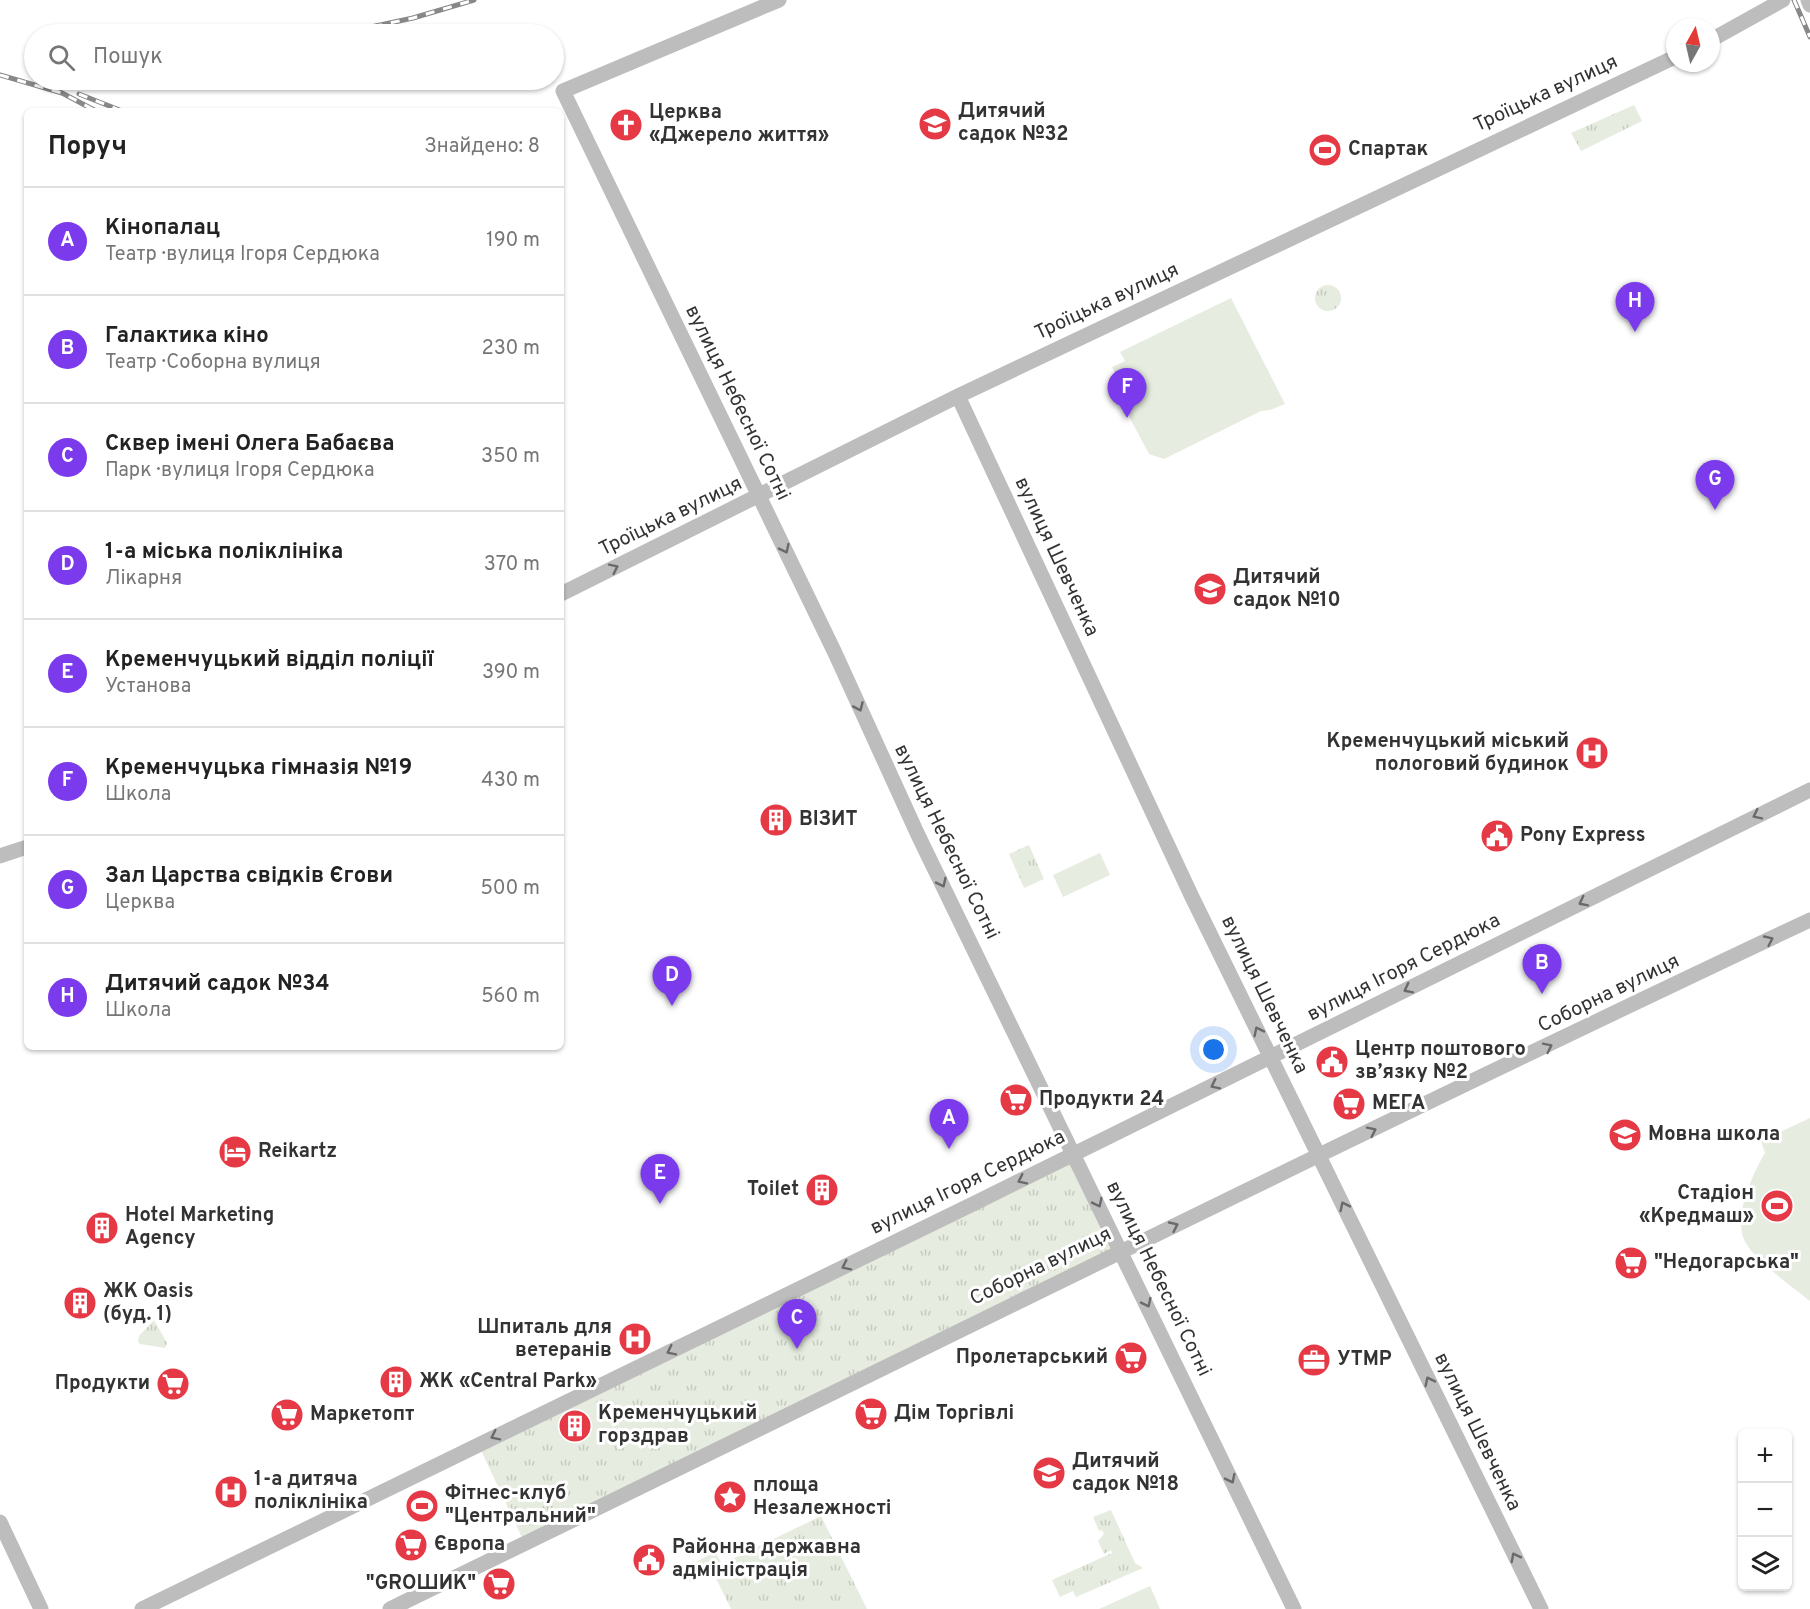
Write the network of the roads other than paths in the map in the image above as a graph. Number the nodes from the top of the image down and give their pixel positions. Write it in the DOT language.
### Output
graph roads {
  1 [pos="778,0"];
  2 [pos="1783,0"];
  3 [pos="1808,0"];
  4 [pos="1810,5"];
  5 [pos="1720,35"];
  6 [pos="1666,61"];
  7 [pos="958,396"];
  8 [pos="759,496"];
  9 [pos="564,593"];
  10 [pos="1810,790"];
  11 [pos="24,848"];
  12 [pos="0,856"];
  13 [pos="1810,920"];
  14 [pos="1271,1058"];
  15 [pos="1074,1154"];
  16 [pos="1319,1156"];
  17 [pos="1121,1251"];
  18 [pos="0,1522"];
  19 [pos="41,1609"];
  20 [pos="142,1609"];
  21 [pos="390,1609"];
  22 [pos="1294,1609"];
  23 [pos="1541,1609"];
  1 -- 8 [label="street, вулиця Небесної Сотні"];
  2 -- 5 [label="street"];
  3 -- 4 [label="street"];
  6 -- 7 [label="street, Троїцька вулиця"];
  7 -- 8 [label="street, Троїцька вулиця"];
  14 -- 7 [label="street, вулиця Шевченка, one-way"];
  9 -- 8 [label="street, Троїцька вулиця, one-way"];
  8 -- 15 [label="street, вулиця Небесної Сотні, one-way"];
  10 -- 14 [label="street, вулиця Ігоря Сердюка, one-way"];
  11 -- 12 [label="street"];
  16 -- 13 [label="street, Соборна вулиця, one-way"];
  14 -- 15 [label="street, вулиця Ігоря Сердюка, one-way"];
  14 -- 16 [label="street, вулиця Шевченка"];
  15 -- 17 [label="street, вулиця Небесної Сотні, one-way"];
  15 -- 20 [label="street, вулиця Ігоря Сердюка, one-way"];
  17 -- 16 [label="street, Соборна вулиця, one-way"];
  23 -- 16 [label="street, вулиця Шевченка, one-way"];
  17 -- 21 [label="street, Соборна вулиця"];
  17 -- 22 [label="street, вулиця Небесної Сотні, one-way"];
  18 -- 19 [label="street"];
}
